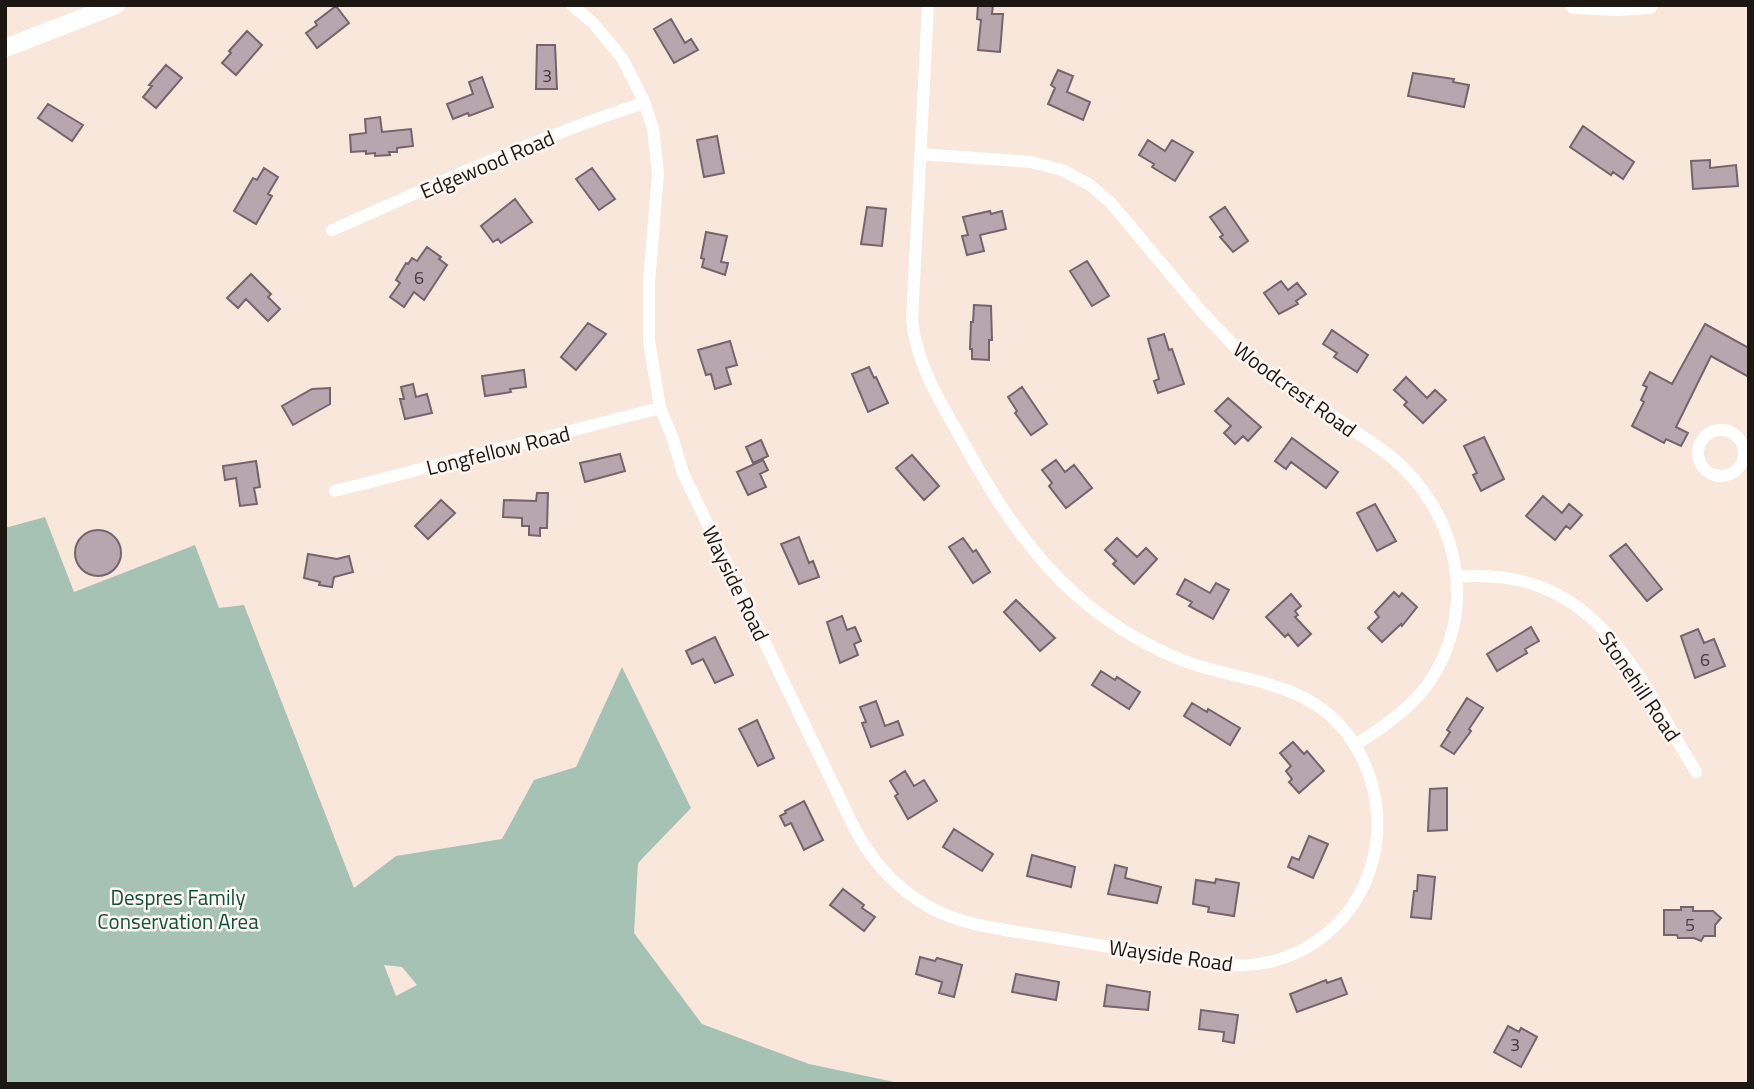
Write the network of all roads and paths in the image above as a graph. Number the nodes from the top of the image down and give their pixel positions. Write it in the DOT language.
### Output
graph roads {
  1 [pos="116,5"];
  2 [pos="572,5"];
  3 [pos="929,5"];
  4 [pos="1574,5"];
  5 [pos="1650,5"];
  6 [pos="5,48"];
  7 [pos="644,103"];
  8 [pos="920,154"];
  9 [pos="332,230"];
  10 [pos="660,408"];
  11 [pos="335,491"];
  12 [pos="1457,577"];
  13 [pos="1355,745"];
  14 [pos="1696,772"];
  1 -- 6 [label="street"];
  2 -- 7 [label="street, Wayside Road"];
  3 -- 8 [label="street, Wayside Road"];
  4 -- 5 [label="street"];
  7 -- 9 [label="street, Edgewood Road"];
  7 -- 10 [label="street, Wayside Road"];
  8 -- 12 [label="street, Woodcrest Road"];
  8 -- 13 [label="street, Wayside Road"];
  10 -- 11 [label="street, Longfellow Road"];
  10 -- 13 [label="street, Wayside Road"];
  12 -- 13 [label="street, Woodcrest Road"];
  12 -- 14 [label="street, Stonehill Road"];
}
